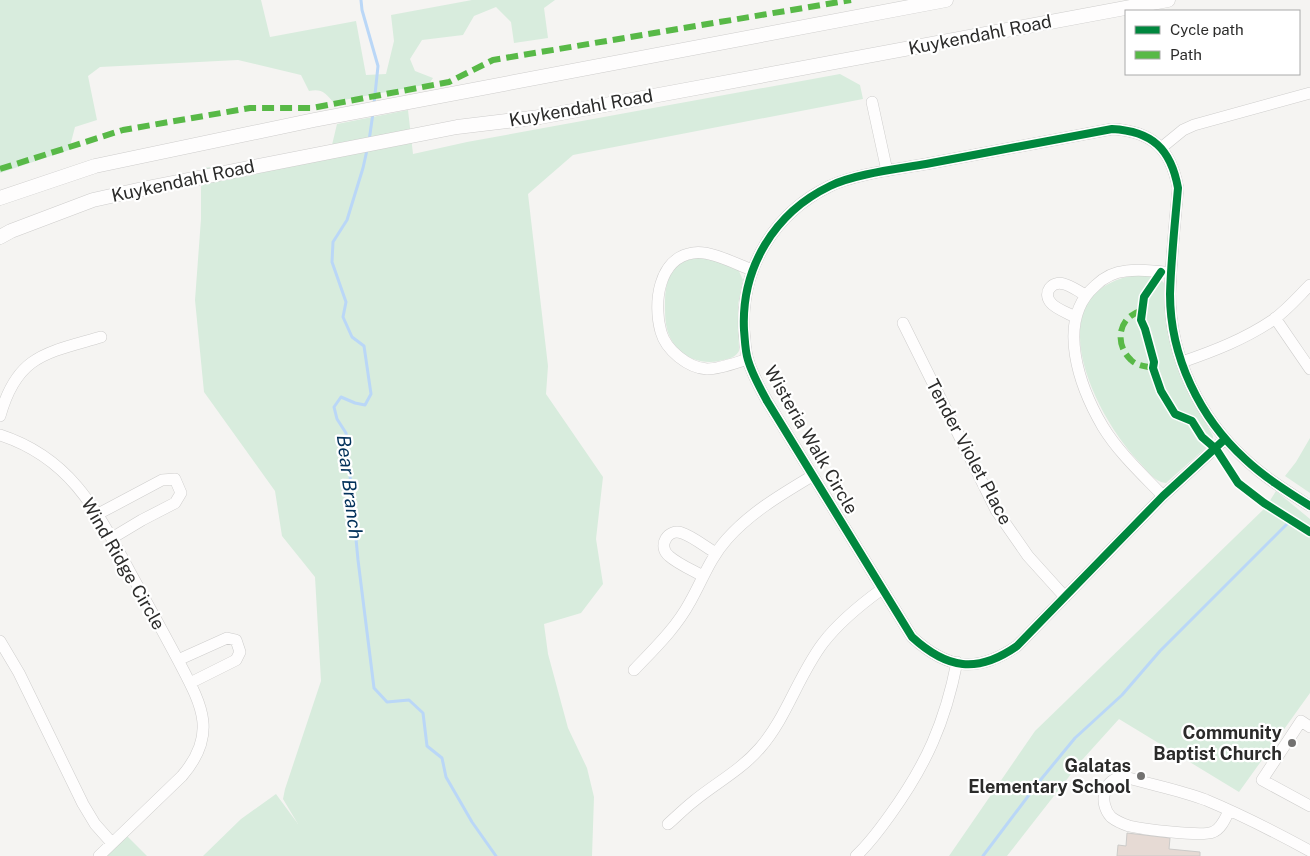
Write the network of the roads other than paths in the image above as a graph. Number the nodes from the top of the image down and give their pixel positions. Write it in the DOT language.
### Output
graph roads {
  1 [pos="946,0"];
  2 [pos="1168,0"];
  3 [pos="1310,92"];
  4 [pos="872,102"];
  5 [pos="1161,148"];
  6 [pos="887,171"];
  7 [pos="0,198"];
  8 [pos="0,236"];
  9 [pos="752,270"];
  10 [pos="1171,272"];
  11 [pos="1310,285"];
  12 [pos="1086,295"];
  13 [pos="1075,317"];
  14 [pos="1275,318"];
  15 [pos="903,323"];
  16 [pos="101,337"];
  17 [pos="748,359"];
  18 [pos="1182,362"];
  19 [pos="1310,369"];
  20 [pos="0,416"];
  21 [pos="0,435"];
  22 [pos="1225,440"];
  23 [pos="812,476"];
  24 [pos="1163,496"];
  25 [pos="1310,506"];
  26 [pos="98,514"];
  27 [pos="112,538"];
  28 [pos="716,553"];
  29 [pos="703,576"];
  30 [pos="882,589"];
  31 [pos="1065,597"];
  32 [pos="0,641"];
  33 [pos="178,660"];
  34 [pos="957,662"];
  35 [pos="634,670"];
  36 [pos="190,683"];
  37 [pos="1310,727"];
  38 [pos="1310,806"];
  39 [pos="1230,811"];
  40 [pos="668,824"];
  41 [pos="111,842"];
  42 [pos="1310,851"];
  43 [pos="99,856"];
  44 [pos="856,856"];
  1 -- 7 [label="main road, Kuykendahl Road"];
  2 -- 8 [label="main road, Kuykendahl Road"];
  3 -- 5 [label="street"];
  4 -- 6 [label="street"];
  5 -- 6 [label="street, Wisteria Walk Circle"];
  5 -- 10 [label="street, Wisteria Walk Circle"];
  6 -- 9 [label="street, Wisteria Walk Circle"];
  9 -- 17 [label="street, Wisteria Walk Circle"];
  9 -- 17 [label="street"];
  10 -- 12 [label="street"];
  10 -- 18 [label="street, Wisteria Walk Circle"];
  11 -- 14 [label="street"];
  12 -- 13 [label="street"];
  12 -- 13 [label="street"];
  13 -- 24 [label="street"];
  14 -- 18 [label="street"];
  14 -- 19 [label="street"];
  15 -- 31 [label="street, Tender Violet Place"];
  16 -- 20 [label="street"];
  17 -- 23 [label="street, Wisteria Walk Circle"];
  18 -- 22 [label="street, Wisteria Walk Circle"];
  21 -- 26 [label="street, Wind Ridge Circle"];
  22 -- 24 [label="street, Wisteria Walk Circle"];
  22 -- 25 [label="street, Wisteria Walk Circle"];
  23 -- 28 [label="street"];
  23 -- 30 [label="street, Wisteria Walk Circle"];
  24 -- 31 [label="street, Wisteria Walk Circle"];
  26 -- 27 [label="street, Wind Ridge Circle"];
  26 -- 27 [label="street"];
  27 -- 33 [label="street, Wind Ridge Circle"];
  28 -- 29 [label="street"];
  28 -- 29 [label="street"];
  29 -- 35 [label="street"];
  30 -- 34 [label="street, Wisteria Walk Circle"];
  30 -- 40 [label="street"];
  31 -- 34 [label="street, Wisteria Walk Circle"];
  32 -- 41 [label="street"];
  33 -- 36 [label="street, Wind Ridge Circle"];
  33 -- 36 [label="street"];
  34 -- 44 [label="street"];
  36 -- 41 [label="street, Wind Ridge Circle"];
  37 -- 38 [label="street"];
  39 -- 39 [label="street"];
  39 -- 42 [label="street"];
  41 -- 43 [label="street"];
}
